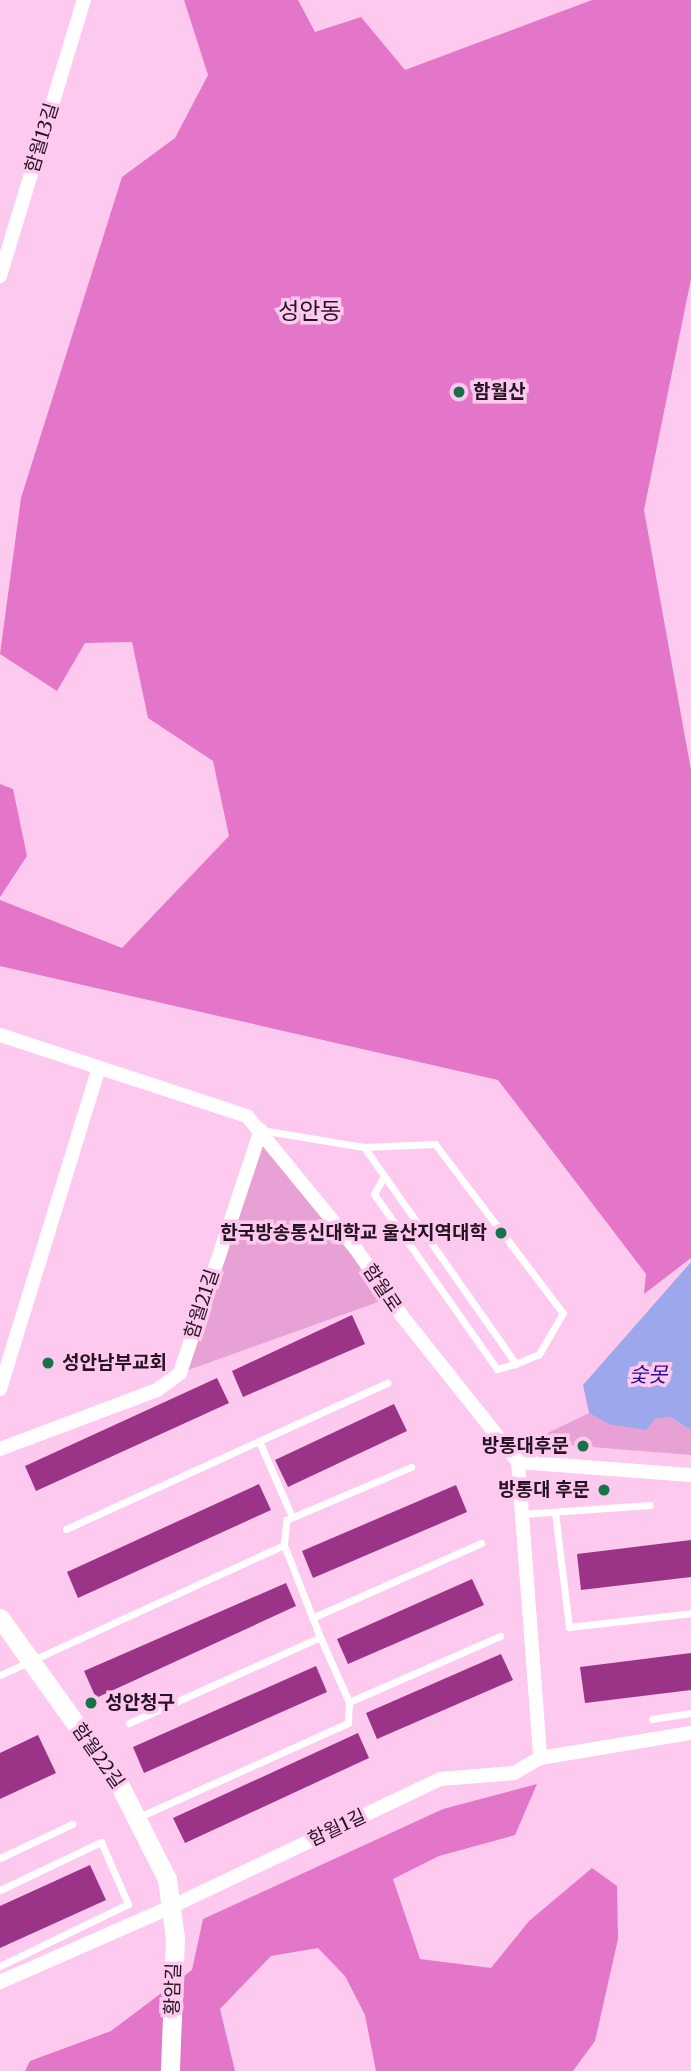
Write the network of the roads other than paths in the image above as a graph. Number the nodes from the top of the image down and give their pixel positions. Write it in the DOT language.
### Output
graph roads {
  1 [pos="84,0"];
  2 [pos="0,276"];
  3 [pos="0,1035"];
  4 [pos="99,1068"];
  5 [pos="261,1129"];
  6 [pos="364,1147"];
  7 [pos="384,1176"];
  8 [pos="516,1364"];
  9 [pos="387,1383"];
  10 [pos="0,1389"];
  11 [pos="259,1441"];
  12 [pos="0,1449"];
  13 [pos="518,1462"];
  14 [pos="411,1467"];
  15 [pos="691,1475"];
  16 [pos="650,1506"];
  17 [pos="555,1512"];
  18 [pos="522,1514"];
  19 [pos="292,1517"];
  20 [pos="66,1529"];
  21 [pos="481,1543"];
  22 [pos="284,1545"];
  23 [pos="691,1613"];
  24 [pos="0,1618"];
  25 [pos="312,1618"];
  26 [pos="500,1636"];
  27 [pos="320,1637"];
  28 [pos="30,1660"];
  29 [pos="0,1675"];
  30 [pos="349,1702"];
  31 [pos="691,1713"];
  32 [pos="652,1719"];
  33 [pos="129,1724"];
  34 [pos="691,1733"];
  35 [pos="540,1758"];
  36 [pos="136,1818"];
  37 [pos="72,1824"];
  38 [pos="0,1858"];
  39 [pos="0,1890"];
  40 [pos="173,1906"];
  41 [pos="0,1966"];
  42 [pos="0,1982"];
  43 [pos="170,2071"];
  1 -- 2 [label="street, 함월13길"];
  3 -- 4 [label="street, 함월로"];
  4 -- 5 [label="street, 함월로"];
  4 -- 10 [label="street"];
  5 -- 6 [label="lane"];
  5 -- 12 [label="street, 함월21길"];
  5 -- 13 [label="street, 함월로"];
  6 -- 7 [label="lane"];
  6 -- 8 [label="lane"];
  7 -- 8 [label="lane"];
  7 -- 8 [label="lane"];
  9 -- 11 [label="lane"];
  11 -- 19 [label="lane"];
  11 -- 20 [label="lane"];
  13 -- 15 [label="street"];
  13 -- 18 [label="street"];
  14 -- 19 [label="lane"];
  16 -- 17 [label="lane"];
  17 -- 18 [label="lane"];
  17 -- 23 [label="lane"];
  18 -- 35 [label="street"];
  19 -- 22 [label="lane"];
  21 -- 25 [label="lane"];
  22 -- 25 [label="lane"];
  22 -- 28 [label="lane"];
  24 -- 28 [label="street, 함월22길"];
  25 -- 27 [label="lane"];
  26 -- 30 [label="lane"];
  27 -- 30 [label="lane"];
  27 -- 33 [label="lane"];
  28 -- 29 [label="lane"];
  28 -- 36 [label="street, 함월22길"];
  30 -- 36 [label="lane"];
  31 -- 32 [label="lane"];
  34 -- 35 [label="street, 함월1길"];
  35 -- 40 [label="street, 함월1길"];
  36 -- 40 [label="street, 함월22길"];
  37 -- 38 [label="lane"];
  39 -- 41 [label="lane"];
  40 -- 42 [label="street, 함월1길"];
  40 -- 43 [label="street, 황암길"];
}
